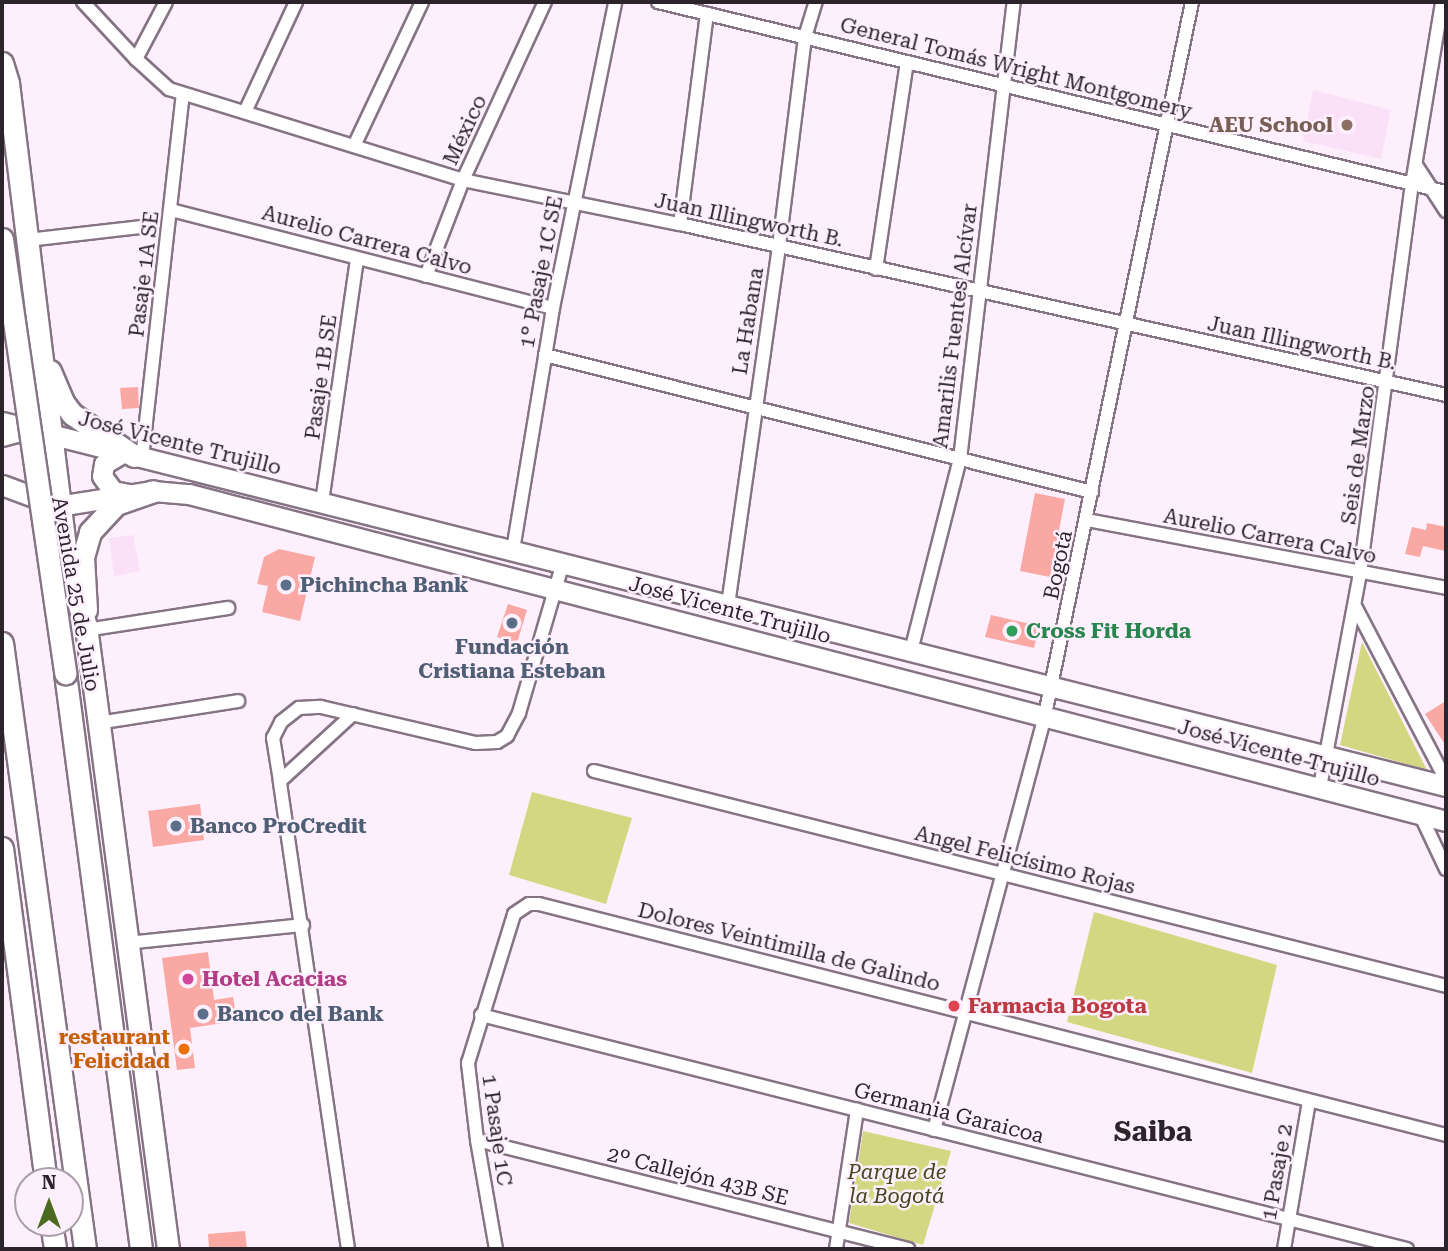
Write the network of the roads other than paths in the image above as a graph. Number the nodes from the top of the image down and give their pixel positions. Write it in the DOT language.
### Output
graph roads {
  1 [pos="83,2"];
  2 [pos="166,2"];
  3 [pos="296,2"];
  4 [pos="422,2"];
  5 [pos="545,2"];
  6 [pos="615,2"];
  7 [pos="658,2"];
  8 [pos="816,2"];
  9 [pos="1014,2"];
  10 [pos="1192,2"];
  11 [pos="1442,2"];
  12 [pos="707,13"];
  13 [pos="805,37"];
  14 [pos="136,59"];
  15 [pos="907,62"];
  16 [pos="2,63"];
  17 [pos="1002,85"];
  18 [pos="183,95"];
  19 [pos="246,112"];
  20 [pos="1165,124"];
  21 [pos="354,146"];
  22 [pos="1416,165"];
  23 [pos="463,180"];
  24 [pos="1412,184"];
  25 [pos="1430,188"];
  26 [pos="1446,192"];
  27 [pos="574,202"];
  28 [pos="172,209"];
  29 [pos="1446,211"];
  30 [pos="680,224"];
  31 [pos="149,226"];
  32 [pos="2,239"];
  33 [pos="27,240"];
  34 [pos="779,246"];
  35 [pos="357,258"];
  36 [pos="876,268"];
  37 [pos="426,276"];
  38 [pos="979,292"];
  39 [pos="553,308"];
  40 [pos="1125,324"];
  41 [pos="39,340"];
  42 [pos="545,355"];
  43 [pos="1388,381"];
  44 [pos="1446,395"];
  45 [pos="754,408"];
  46 [pos="2,422"];
  47 [pos="46,433"];
  48 [pos="2,435"];
  49 [pos="133,456"];
  50 [pos="960,459"];
  51 [pos="2,485"];
  52 [pos="1092,492"];
  53 [pos="144,493"];
  54 [pos="322,502"];
  55 [pos="58,506"];
  56 [pos="1087,520"];
  57 [pos="513,550"];
  58 [pos="563,563"];
  59 [pos="1360,573"];
  60 [pos="1446,588"];
  61 [pos="556,589"];
  62 [pos="728,605"];
  63 [pos="1355,606"];
  64 [pos="228,608"];
  65 [pos="86,628"];
  66 [pos="2,643"];
  67 [pos="911,651"];
  68 [pos="1051,686"];
  69 [pos="238,701"];
  70 [pos="353,714"];
  71 [pos="1045,715"];
  72 [pos="98,723"];
  73 [pos="1326,755"];
  74 [pos="594,771"];
  75 [pos="1446,780"];
  76 [pos="280,781"];
  77 [pos="1446,786"];
  78 [pos="1320,787"];
  79 [pos="1420,814"];
  80 [pos="1446,821"];
  81 [pos="2,848"];
  82 [pos="1446,869"];
  83 [pos="1002,874"];
  84 [pos="528,904"];
  85 [pos="303,925"];
  86 [pos="126,943"];
  87 [pos="1446,986"];
  88 [pos="965,1012"];
  89 [pos="481,1015"];
  90 [pos="1309,1101"];
  91 [pos="857,1110"];
  92 [pos="934,1130"];
  93 [pos="1446,1135"];
  94 [pos="477,1140"];
  95 [pos="44,1167"];
  96 [pos="130,1171"];
  97 [pos="1288,1219"];
  98 [pos="839,1231"];
  99 [pos="85,1249"];
  100 [pos="141,1249"];
  101 [pos="159,1249"];
  102 [pos="169,1249"];
  103 [pos="348,1249"];
  104 [pos="496,1249"];
  105 [pos="836,1249"];
  106 [pos="908,1249"];
  107 [pos="1284,1249"];
  108 [pos="1407,1249"];
  1 -- 14 [label="street, Juan Illingworth B."];
  2 -- 14 [label="street"];
  3 -- 19 [label="street"];
  4 -- 21 [label="street"];
  5 -- 23 [label="street, México"];
  6 -- 27 [label="street, 1° Pasaje 1C SE"];
  7 -- 12 [label="street, General Tomás Wright Montgomery"];
  8 -- 13 [label="street, La Habana"];
  9 -- 17 [label="street, Amarilis Fuentes Alcívar"];
  10 -- 20 [label="street, Bogotá"];
  11 -- 22 [label="street, Seis de Marzo"];
  12 -- 13 [label="street, General Tomás Wright Montgomery"];
  12 -- 30 [label="street"];
  13 -- 15 [label="street, General Tomás Wright Montgomery"];
  13 -- 34 [label="street, La Habana"];
  14 -- 18 [label="street, Juan Illingworth B."];
  15 -- 17 [label="street, General Tomás Wright Montgomery"];
  15 -- 36 [label="street"];
  16 -- 33 [label="main road, Avenida 25 de Julio"];
  17 -- 20 [label="street, General Tomás Wright Montgomery"];
  17 -- 38 [label="street, Amarilis Fuentes Alcívar"];
  18 -- 19 [label="street, Juan Illingworth B."];
  18 -- 28 [label="street, Pasaje 1A SE"];
  19 -- 21 [label="street, Juan Illingworth B."];
  20 -- 24 [label="street, General Tomás Wright Montgomery"];
  20 -- 40 [label="street, Bogotá"];
  21 -- 23 [label="street, Juan Illingworth B."];
  22 -- 24 [label="street, Seis de Marzo"];
  22 -- 25 [label="street"];
  23 -- 27 [label="street, Juan Illingworth B."];
  23 -- 37 [label="street, México"];
  24 -- 25 [label="street, General Tomás Wright Montgomery"];
  24 -- 43 [label="street, Seis de Marzo"];
  25 -- 26 [label="street, General Tomás Wright Montgomery"];
  25 -- 29 [label="street"];
  27 -- 30 [label="street, Juan Illingworth B."];
  27 -- 39 [label="street, 1° Pasaje 1C SE"];
  28 -- 35 [label="street, Aurelio Carrera Calvo"];
  28 -- 49 [label="street, Pasaje 1A SE"];
  30 -- 34 [label="street, Juan Illingworth B."];
  31 -- 33 [label="street"];
  32 -- 96 [label="main road, Avenida 25 de Julio, bridge"];
  33 -- 41 [label="main road, Avenida 25 de Julio"];
  34 -- 36 [label="street, Juan Illingworth B."];
  34 -- 45 [label="street, La Habana"];
  35 -- 37 [label="street, Aurelio Carrera Calvo"];
  35 -- 54 [label="street, Pasaje 1B SE"];
  36 -- 38 [label="street, Juan Illingworth B."];
  37 -- 39 [label="street, Aurelio Carrera Calvo"];
  38 -- 40 [label="street, Juan Illingworth B."];
  38 -- 50 [label="street, Amarilis Fuentes Alcívar"];
  39 -- 42 [label="street, 1° Pasaje 1C SE"];
  40 -- 43 [label="street, Juan Illingworth B."];
  40 -- 52 [label="street, Bogotá"];
  41 -- 47 [label="main road, Avenida 25 de Julio"];
  41 -- 49 [label="main road"];
  42 -- 45 [label="street"];
  42 -- 57 [label="street, 1° Pasaje 1C SE"];
  43 -- 44 [label="street, Juan Illingworth B."];
  43 -- 59 [label="street, Seis de Marzo"];
  45 -- 50 [label="street"];
  45 -- 62 [label="street, La Habana"];
  46 -- 47 [label="main road, José Vicente Trujillo"];
  47 -- 48 [label="main road"];
  47 -- 49 [label="main road, José Vicente Trujillo"];
  47 -- 55 [label="main road, Avenida 25 de Julio"];
  49 -- 53 [label="main road"];
  49 -- 54 [label="main road, José Vicente Trujillo"];
  50 -- 52 [label="street"];
  50 -- 67 [label="street, Amarilis Fuentes Alcívar"];
  51 -- 55 [label="main road, José Vicente Trujillo"];
  52 -- 56 [label="street, Bogotá"];
  53 -- 55 [label="main road, José Vicente Trujillo"];
  53 -- 61 [label="main road, José Vicente Trujillo"];
  53 -- 65 [label="main road"];
  54 -- 57 [label="main road, José Vicente Trujillo"];
  55 -- 65 [label="main road, Avenida 25 de Julio"];
  56 -- 59 [label="street, Aurelio Carrera Calvo"];
  56 -- 68 [label="street, Bogotá"];
  57 -- 58 [label="main road, José Vicente Trujillo"];
  58 -- 61 [label="street"];
  58 -- 62 [label="main road, José Vicente Trujillo"];
  59 -- 60 [label="street, Aurelio Carrera Calvo"];
  59 -- 63 [label="street, Seis de Marzo"];
  61 -- 70 [label="street"];
  61 -- 71 [label="main road, José Vicente Trujillo"];
  62 -- 67 [label="main road, José Vicente Trujillo"];
  63 -- 73 [label="street, Seis de Marzo"];
  63 -- 75 [label="street"];
  64 -- 65 [label="street"];
  65 -- 72 [label="main road, Avenida 25 de Julio"];
  66 -- 99 [label="main road"];
  67 -- 68 [label="main road, José Vicente Trujillo"];
  68 -- 71 [label="street, Bogotá"];
  68 -- 73 [label="main road, José Vicente Trujillo"];
  69 -- 72 [label="street"];
  70 -- 76 [label="street"];
  70 -- 76 [label="street"];
  71 -- 78 [label="main road, José Vicente Trujillo"];
  71 -- 83 [label="street, Bogotá"];
  72 -- 86 [label="main road, Avenida 25 de Julio"];
  73 -- 77 [label="main road, José Vicente Trujillo"];
  73 -- 78 [label="street, Seis de Marzo"];
  74 -- 83 [label="street, Angel Felicísimo Rojas"];
  76 -- 85 [label="street"];
  78 -- 79 [label="main road, José Vicente Trujillo"];
  79 -- 80 [label="main road, José Vicente Trujillo"];
  79 -- 82 [label="street"];
  81 -- 95 [label="main road"];
  83 -- 87 [label="street, Angel Felicísimo Rojas"];
  83 -- 88 [label="street, Bogotá"];
  84 -- 88 [label="street, Dolores Veintimilla de Galindo"];
  84 -- 89 [label="street, 1 Pasaje 1C"];
  85 -- 86 [label="street"];
  85 -- 103 [label="street"];
  86 -- 102 [label="main road, Avenida 25 de Julio"];
  88 -- 90 [label="street, Dolores Veintimilla de Galindo"];
  88 -- 92 [label="street, Bogotá"];
  89 -- 91 [label="street, Germania Garaicoa"];
  89 -- 94 [label="street, 1 Pasaje 1C"];
  90 -- 93 [label="street, Dolores Veintimilla de Galindo"];
  90 -- 97 [label="street, 1 Pasaje 2"];
  91 -- 92 [label="street, Germania Garaicoa"];
  91 -- 98 [label="street"];
  92 -- 97 [label="street, Germania Garaicoa"];
  94 -- 98 [label="street, 2º Callejón 43B SE"];
  94 -- 104 [label="street, 1 Pasaje 1C"];
  96 -- 100 [label="main road, Avenida 25 de Julio"];
  96 -- 101 [label="main road"];
  97 -- 107 [label="street, 1 Pasaje 2"];
  97 -- 108 [label="street, Germania Garaicoa"];
  98 -- 105 [label="street"];
  98 -- 106 [label="street, 2º Callejón 43B SE"];
}
